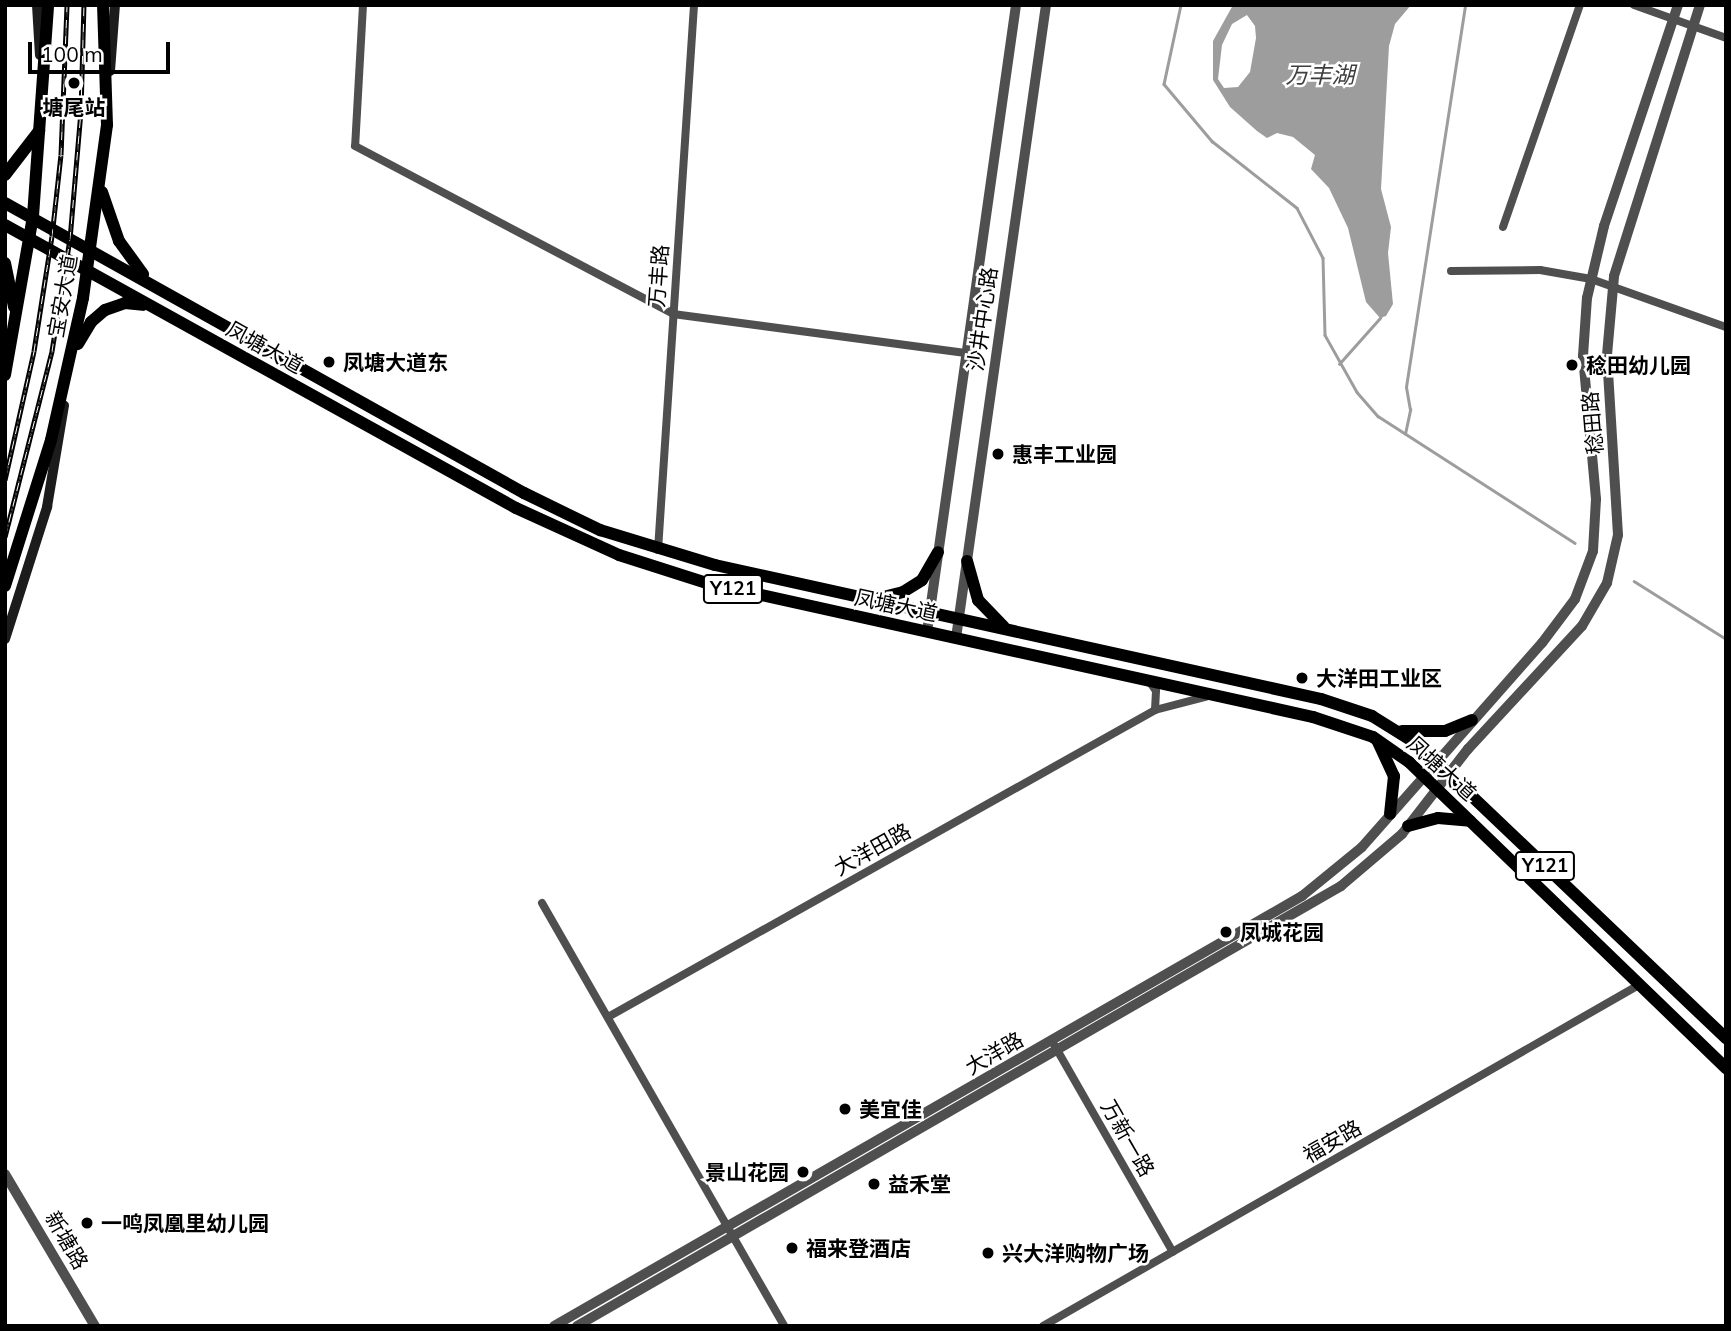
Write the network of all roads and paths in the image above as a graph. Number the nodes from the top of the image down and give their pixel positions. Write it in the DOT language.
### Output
graph roads {
  1 [pos="37,5"];
  2 [pos="48,5"];
  3 [pos="103,5"];
  4 [pos="115,5"];
  5 [pos="363,5"];
  6 [pos="694,5"];
  7 [pos="1016,5"];
  8 [pos="1046,5"];
  9 [pos="1580,5"];
  10 [pos="1634,5"];
  11 [pos="1678,5"];
  12 [pos="1700,5"];
  13 [pos="1673,19"];
  14 [pos="1693,26"];
  15 [pos="1726,38"];
  16 [pos="42,85"];
  17 [pos="108,99"];
  18 [pos="40,131"];
  19 [pos="5,175"];
  20 [pos="102,179"];
  21 [pos="5,203"];
  22 [pos="33,216"];
  23 [pos="5,225"];
  24 [pos="1503,228"];
  25 [pos="30,236"];
  26 [pos="90,248"];
  27 [pos="5,263"];
  28 [pos="87,268"];
  29 [pos="1451,271"];
  30 [pos="1591,279"];
  31 [pos="154,284"];
  32 [pos="1612,286"];
  33 [pos="155,309"];
  34 [pos="673,314"];
  35 [pos="15,323"];
  36 [pos="1726,327"];
  37 [pos="967,353"];
  38 [pos="71,356"];
  39 [pos="5,375"];
  40 [pos="67,379"];
  41 [pos="658,550"];
  42 [pos="938,552"];
  43 [pos="967,561"];
  44 [pos="5,586"];
  45 [pos="863,598"];
  46 [pos="930,612"];
  47 [pos="959,619"];
  48 [pos="1010,631"];
  49 [pos="927,632"];
  50 [pos="956,638"];
  51 [pos="5,639"];
  52 [pos="1149,681"];
  53 [pos="1217,696"];
  54 [pos="1154,710"];
  55 [pos="1472,720"];
  56 [pos="1395,729"];
  57 [pos="1373,737"];
  58 [pos="1435,761"];
  59 [pos="1449,773"];
  60 [pos="1423,775"];
  61 [pos="1438,789"];
  62 [pos="1390,814"];
  63 [pos="1474,823"];
  64 [pos="1408,827"];
  65 [pos="542,903"];
  66 [pos="1639,985"];
  67 [pos="608,1017"];
  68 [pos="1726,1038"];
  69 [pos="1052,1041"];
  70 [pos="1058,1052"];
  71 [pos="1726,1068"];
  72 [pos="5,1174"];
  73 [pos="727,1227"];
  74 [pos="733,1237"];
  75 [pos="1173,1252"];
  76 [pos="95,1326"];
  77 [pos="554,1326"];
  78 [pos="577,1326"];
  79 [pos="784,1326"];
  80 [pos="1043,1326"];
  1 -- 16 [label="main road"];
  2 -- 16 [label="main road, 宝安大道"];
  3 -- 17 [label="main road, 宝安大道"];
  4 -- 17 [label="main road"];
  5 -- 34 [label="street"];
  6 -- 34 [label="street, 万丰路"];
  7 -- 37 [label="street, 沙井中心路"];
  8 -- 43 [label="street, 沙井中心路"];
  9 -- 24 [label="street"];
  10 -- 13 [label="street"];
  11 -- 13 [label="street, 稔田路"];
  12 -- 14 [label="street, 稔田路"];
  13 -- 14 [label="street"];
  13 -- 30 [label="street, 稔田路"];
  14 -- 15 [label="street"];
  14 -- 32 [label="street, 稔田路"];
  16 -- 18 [label="main road, 宝安大道"];
  17 -- 20 [label="main road, 宝安大道"];
  18 -- 19 [label="main road"];
  18 -- 22 [label="main road, 宝安大道"];
  20 -- 26 [label="main road, 宝安大道"];
  20 -- 31 [label="main road"];
  21 -- 22 [label="main road, 凤塘大道 / Y121"];
  22 -- 25 [label="main road, 宝安大道"];
  22 -- 26 [label="main road, 凤塘大道 / Y121"];
  23 -- 25 [label="main road, 凤塘大道"];
  25 -- 28 [label="main road, 凤塘大道 / Y121"];
  25 -- 35 [label="main road, 宝安大道"];
  26 -- 28 [label="main road, 宝安大道"];
  26 -- 31 [label="main road, 凤塘大道 / Y121"];
  27 -- 35 [label="main road"];
  28 -- 33 [label="main road, 凤塘大道 / Y121"];
  28 -- 38 [label="main road, 宝安大道"];
  29 -- 30 [label="street"];
  30 -- 32 [label="street"];
  30 -- 55 [label="street, 稔田路"];
  31 -- 41 [label="main road, 凤塘大道 / Y121"];
  32 -- 36 [label="street"];
  32 -- 59 [label="street, 稔田路"];
  33 -- 38 [label="main road"];
  33 -- 49 [label="main road, 凤塘大道 / Y121"];
  34 -- 37 [label="street"];
  34 -- 41 [label="street, 万丰路"];
  35 -- 39 [label="main road, 宝安大道"];
  37 -- 42 [label="street, 沙井中心路"];
  38 -- 40 [label="main road, 宝安大道"];
  40 -- 44 [label="main road, 宝安大道"];
  40 -- 51 [label="main road"];
  41 -- 45 [label="main road, 凤塘大道 / Y121"];
  42 -- 45 [label="main road"];
  42 -- 46 [label="street, 沙井中心路"];
  43 -- 47 [label="street, 沙井中心路"];
  43 -- 48 [label="main road"];
  45 -- 46 [label="main road, 凤塘大道 / Y121"];
  46 -- 47 [label="main road, 凤塘大道 / Y121"];
  46 -- 49 [label="street, 沙井中心路"];
  47 -- 48 [label="main road, 凤塘大道 / Y121"];
  47 -- 50 [label="street, 沙井中心路"];
  48 -- 56 [label="main road, 凤塘大道 / Y121"];
  49 -- 50 [label="main road, 凤塘大道 / Y121"];
  50 -- 52 [label="main road, 凤塘大道 / Y121"];
  52 -- 53 [label="main road, 凤塘大道 / Y121"];
  52 -- 54 [label="street"];
  53 -- 54 [label="street, 大洋田路"];
  53 -- 57 [label="main road, 凤塘大道 / Y121"];
  54 -- 67 [label="street, 大洋田路"];
  55 -- 56 [label="main road"];
  55 -- 58 [label="street, 稔田路"];
  56 -- 58 [label="main road, 凤塘大道 / Y121"];
  57 -- 60 [label="main road, 凤塘大道 / Y121"];
  57 -- 62 [label="main road"];
  58 -- 59 [label="main road, 凤塘大道 / Y121"];
  58 -- 60 [label="street, 稔田路"];
  59 -- 61 [label="street, 稔田路"];
  59 -- 68 [label="main road, 凤塘大道 / Y121"];
  60 -- 61 [label="main road, 凤塘大道 / Y121"];
  60 -- 62 [label="street, 大洋路"];
  61 -- 63 [label="main road, 凤塘大道 / Y121"];
  61 -- 64 [label="street, 大洋路"];
  62 -- 69 [label="street, 大洋路"];
  63 -- 64 [label="main road"];
  63 -- 66 [label="main road, 凤塘大道 / Y121"];
  64 -- 70 [label="street, 大洋路"];
  65 -- 67 [label="street"];
  66 -- 71 [label="main road, 凤塘大道 / Y121"];
  66 -- 75 [label="street, 福安路"];
  67 -- 73 [label="street"];
  69 -- 70 [label="street, 万新一路"];
  69 -- 73 [label="street, 大洋路"];
  70 -- 74 [label="street, 大洋路"];
  70 -- 75 [label="street, 万新一路"];
  72 -- 76 [label="street, 新塘路"];
  73 -- 74 [label="street"];
  73 -- 77 [label="street, 大洋路"];
  74 -- 78 [label="street, 大洋路"];
  74 -- 79 [label="street"];
  75 -- 80 [label="street, 福安路"];
}
